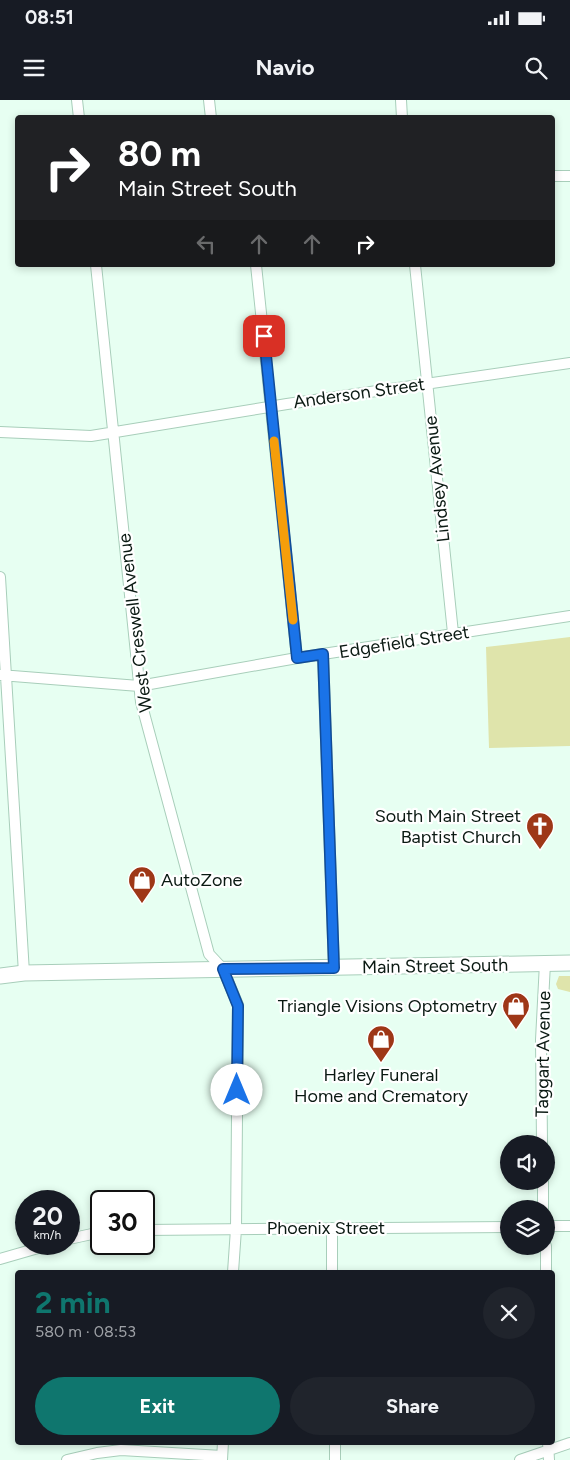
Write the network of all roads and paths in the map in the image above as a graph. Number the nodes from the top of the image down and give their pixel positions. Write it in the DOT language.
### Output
graph roads {
  1 [pos="77,100"];
  2 [pos="209,100"];
  3 [pos="401,100"];
  4 [pos="79,115"];
  5 [pos="211,115"];
  6 [pos="402,115"];
  7 [pos="555,176"];
  8 [pos="570,176"];
  9 [pos="96,267"];
  10 [pos="256,267"];
  11 [pos="416,267"];
  12 [pos="570,363"];
  13 [pos="427,383"];
  14 [pos="271,407"];
  15 [pos="0,432"];
  16 [pos="113,433"];
  17 [pos="0,576"];
  18 [pos="570,616"];
  19 [pos="453,634"];
  20 [pos="323,654"];
  21 [pos="297,658"];
  22 [pos="3,675"];
  23 [pos="140,686"];
  24 [pos="545,963"];
  25 [pos="570,963"];
  26 [pos="334,968"];
  27 [pos="223,969"];
  28 [pos="24,973"];
  29 [pos="0,976"];
  30 [pos="542,1135"];
  31 [pos="555,1226"];
  32 [pos="570,1226"];
  33 [pos="500,1227"];
  34 [pos="332,1228"];
  35 [pos="236,1229"];
  36 [pos="155,1230"];
  37 [pos="15,1255"];
  38 [pos="546,1255"];
  39 [pos="0,1259"];
  40 [pos="233,1270"];
  41 [pos="332,1270"];
  42 [pos="546,1270"];
  43 [pos="570,1443"];
  44 [pos="223,1445"];
  45 [pos="334,1445"];
  46 [pos="548,1451"];
  47 [pos="222,1458"];
  48 [pos="67,1460"];
  49 [pos="335,1460"];
  50 [pos="520,1460"];
  1 -- 4 [label="street"];
  2 -- 5 [label="street"];
  3 -- 6 [label="street"];
  7 -- 8 [label="street"];
  9 -- 16 [label="street, West Creswell Avenue"];
  10 -- 14 [label="street"];
  11 -- 13 [label="street, Lindsey Avenue"];
  12 -- 13 [label="street, Anderson Street"];
  13 -- 14 [label="street, Anderson Street"];
  13 -- 19 [label="street, Lindsey Avenue"];
  14 -- 16 [label="street, Anderson Street"];
  14 -- 21 [label="street"];
  15 -- 16 [label="street, Anderson Street"];
  16 -- 23 [label="street, West Creswell Avenue"];
  17 -- 22 [label="street"];
  18 -- 19 [label="street, Edgefield Street"];
  19 -- 20 [label="street, Edgefield Street"];
  20 -- 21 [label="street, Edgefield Street"];
  20 -- 26 [label="street"];
  21 -- 23 [label="street, Edgefield Street"];
  22 -- 23 [label="street, Edgefield Street"];
  22 -- 28 [label="street"];
  23 -- 27 [label="street, West Creswell Avenue"];
  24 -- 25 [label="main road, Main Street South"];
  24 -- 26 [label="main road, Main Street South"];
  24 -- 30 [label="street, Taggart Avenue"];
  26 -- 27 [label="main road, Main Street South"];
  27 -- 28 [label="main road, Main Street South"];
  27 -- 35 [label="street, West Creswell Avenue"];
  28 -- 29 [label="main road, Main Street South"];
  31 -- 32 [label="street"];
  33 -- 34 [label="street, Phoenix Street"];
  34 -- 35 [label="street, Phoenix Street"];
  34 -- 41 [label="street"];
  35 -- 36 [label="street, Phoenix Street"];
  35 -- 40 [label="street, West Creswell Avenue"];
  37 -- 39 [label="street"];
  38 -- 42 [label="street"];
  43 -- 46 [label="street"];
  44 -- 47 [label="street"];
  45 -- 49 [label="street"];
  46 -- 50 [label="street"];
  47 -- 48 [label="street"];
}
